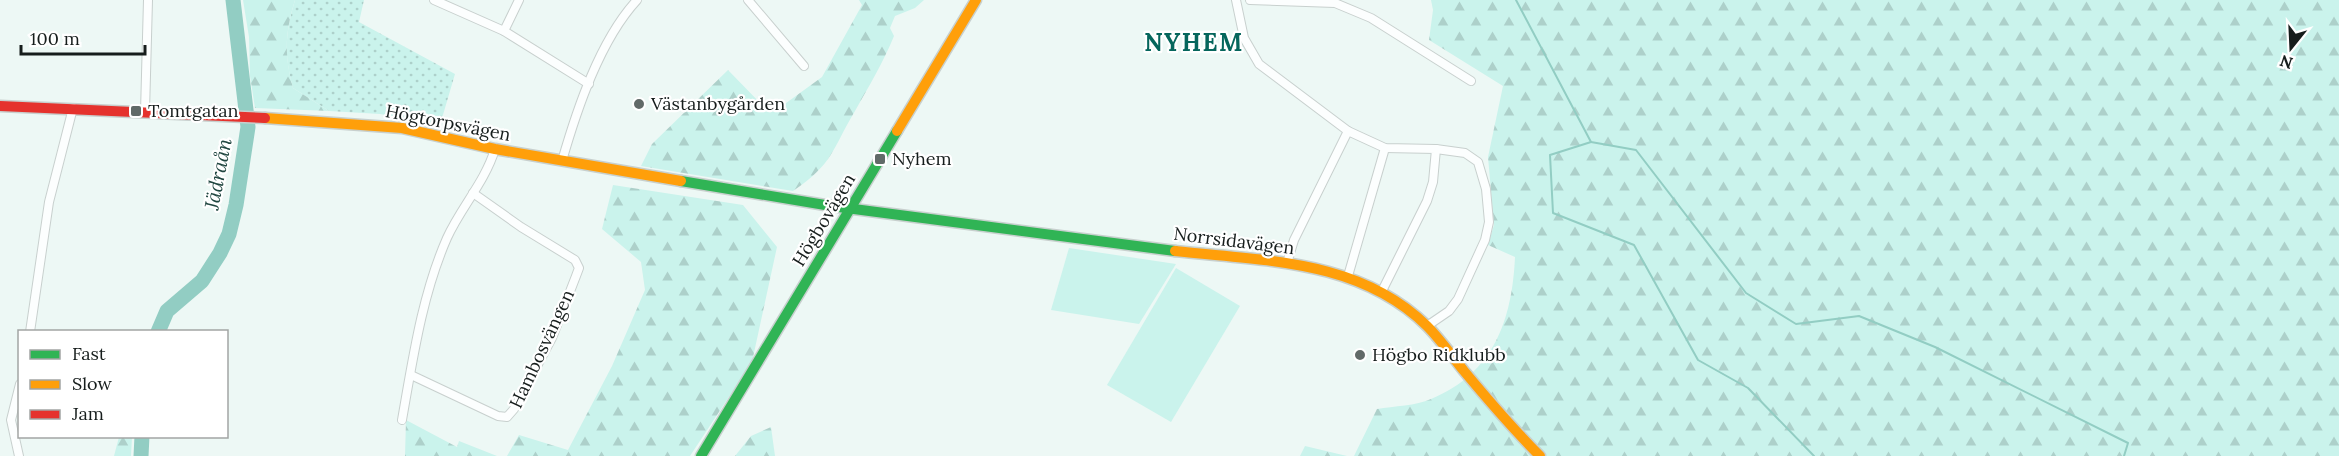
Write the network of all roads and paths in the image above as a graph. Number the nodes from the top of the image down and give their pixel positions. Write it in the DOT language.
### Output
graph roads {
  1 [pos="148,0"];
  2 [pos="434,0"];
  3 [pos="519,0"];
  4 [pos="637,0"];
  5 [pos="748,0"];
  6 [pos="976,0"];
  7 [pos="1236,0"];
  8 [pos="1250,0"];
  9 [pos="504,31"];
  10 [pos="804,66"];
  11 [pos="1471,81"];
  12 [pos="589,84"];
  13 [pos="0,106"];
  14 [pos="73,108"];
  15 [pos="145,112"];
  16 [pos="1348,131"];
  17 [pos="1385,148"];
  18 [pos="495,149"];
  19 [pos="1436,149"];
  20 [pos="562,161"];
  21 [pos="473,194"];
  22 [pos="850,209"];
  23 [pos="1287,263"];
  24 [pos="1348,276"];
  25 [pos="1382,291"];
  26 [pos="1427,326"];
  27 [pos="30,330"];
  28 [pos="411,375"];
  29 [pos="18,393"];
  30 [pos="402,420"];
  31 [pos="19,456"];
  32 [pos="700,456"];
  33 [pos="1540,456"];
  1 -- 15 [label="street"];
  2 -- 9 [label="street"];
  3 -- 9 [label="street"];
  4 -- 12 [label="street"];
  5 -- 10 [label="street"];
  6 -- 22 [label="street, Högbovägen"];
  7 -- 16 [label="street"];
  8 -- 11 [label="street"];
  9 -- 12 [label="street"];
  12 -- 20 [label="street"];
  13 -- 14 [label="street, Högtorpsvägen"];
  14 -- 15 [label="street, Högtorpsvägen"];
  14 -- 27 [label="street"];
  15 -- 18 [label="street, Högtorpsvägen"];
  16 -- 17 [label="street"];
  16 -- 23 [label="street"];
  17 -- 19 [label="street"];
  17 -- 24 [label="street"];
  18 -- 20 [label="street, Högtorpsvägen"];
  18 -- 21 [label="street"];
  19 -- 25 [label="street"];
  19 -- 26 [label="street"];
  20 -- 22 [label="street, Högtorpsvägen"];
  21 -- 28 [label="street"];
  21 -- 28 [label="street, Hambosvängen"];
  22 -- 23 [label="street, Norrsidavägen"];
  22 -- 32 [label="street, Högbovägen"];
  23 -- 24 [label="street, Norrsidavägen"];
  24 -- 25 [label="street, Norrsidavägen"];
  25 -- 26 [label="street, Norrsidavägen"];
  26 -- 33 [label="street, Norrsidavägen"];
  28 -- 30 [label="street"];
  29 -- 31 [label="street"];
}
